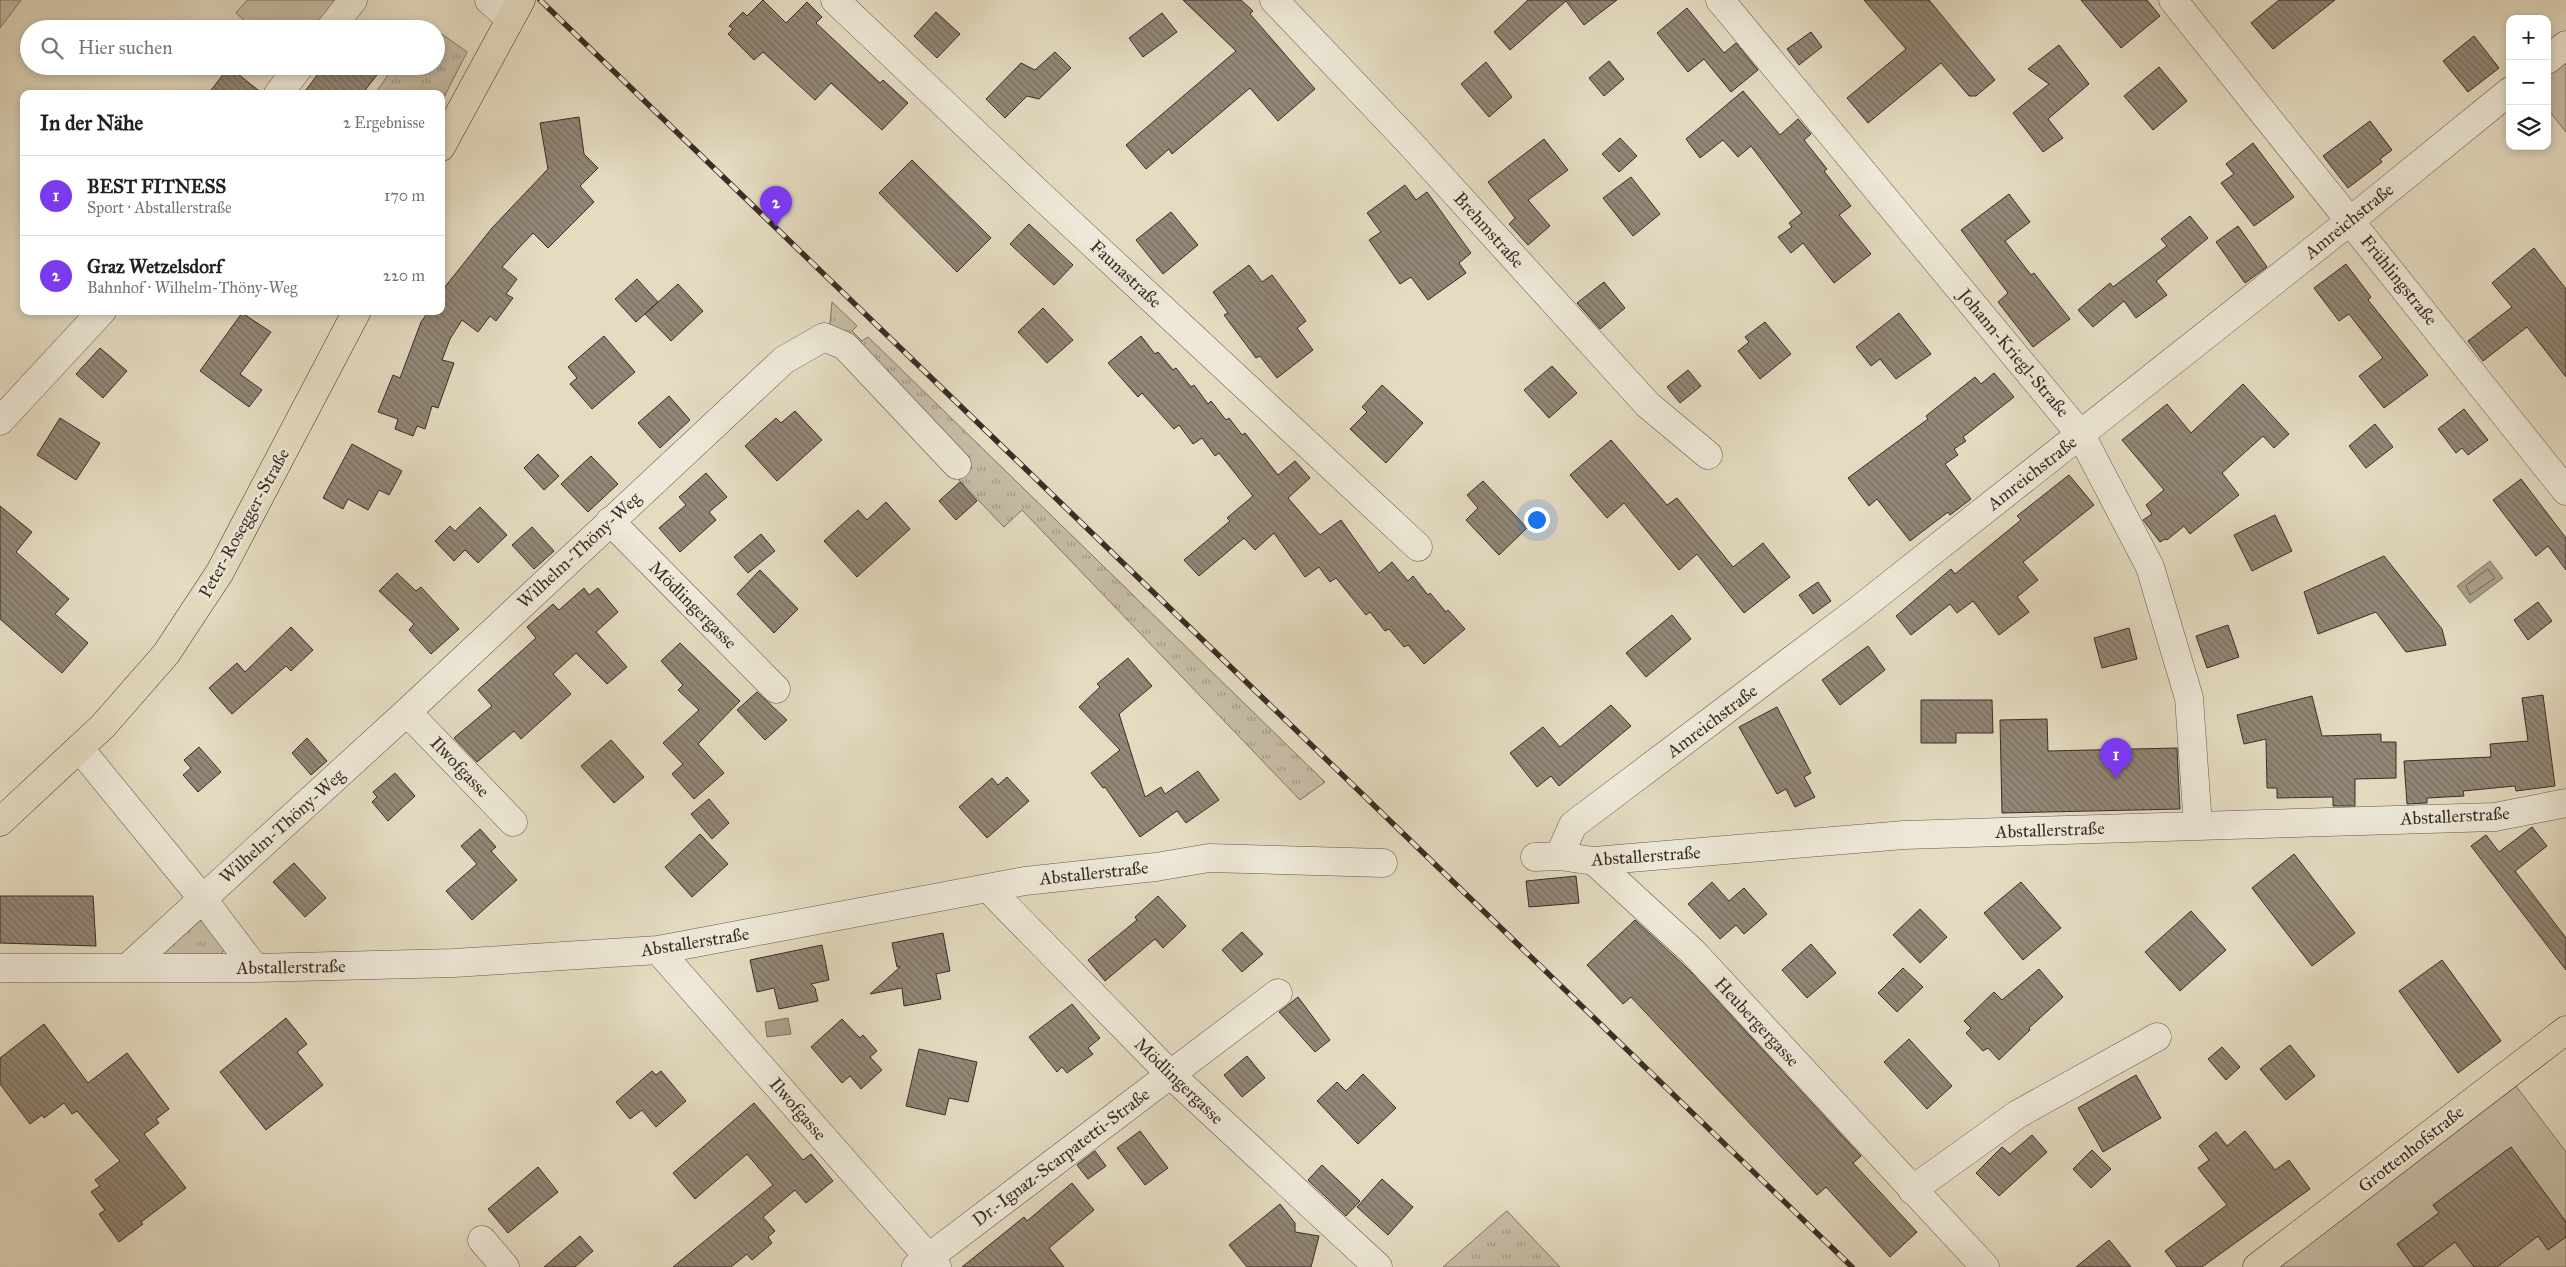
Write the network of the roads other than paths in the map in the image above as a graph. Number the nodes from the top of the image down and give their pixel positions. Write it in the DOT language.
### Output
graph roads {
  1 [pos="353,0"];
  2 [pos="489,0"];
  3 [pos="835,0"];
  4 [pos="1274,0"];
  5 [pos="1720,0"];
  6 [pos="2173,0"];
  7 [pos="516,10"];
  8 [pos="337,20"];
  9 [pos="2566,45"];
  10 [pos="2551,57"];
  11 [pos="293,75"];
  12 [pos="281,90"];
  13 [pos="2506,94"];
  14 [pos="445,140"];
  15 [pos="2350,221"];
  16 [pos="98,315"];
  17 [pos="354,315"];
  18 [pos="0,421"];
  19 [pos="2081,435"];
  20 [pos="1708,456"];
  21 [pos="957,465"];
  22 [pos="2566,492"];
  23 [pos="610,521"];
  24 [pos="1418,546"];
  25 [pos="776,689"];
  26 [pos="407,712"];
  27 [pos="80,749"];
  28 [pos="2566,803"];
  29 [pos="0,822"];
  30 [pos="513,822"];
  31 [pos="2198,826"];
  32 [pos="1547,856"];
  33 [pos="1594,862"];
  34 [pos="1383,863"];
  35 [pos="988,888"];
  36 [pos="202,898"];
  37 [pos="658,950"];
  38 [pos="0,968"];
  39 [pos="127,968"];
  40 [pos="255,968"];
  41 [pos="1278,994"];
  42 [pos="2566,1030"];
  43 [pos="2157,1037"];
  44 [pos="1170,1074"];
  45 [pos="1912,1190"];
  46 [pos="482,1240"];
  47 [pos="927,1264"];
  48 [pos="505,1267"];
  49 [pos="1378,1267"];
  50 [pos="1984,1267"];
  51 [pos="2257,1267"];
  1 -- 8 [label="street"];
  2 -- 7 [label="street"];
  3 -- 24 [label="street, Faunastraße"];
  4 -- 20 [label="street, Brehmstraße"];
  5 -- 19 [label="street, Johann-Kriegl-Straße"];
  6 -- 15 [label="street, Frühlingstraße"];
  7 -- 14 [label="main road"];
  9 -- 10 [label="street"];
  11 -- 12 [label="street"];
  13 -- 15 [label="street, Amreichstraße"];
  15 -- 19 [label="street, Amreichstraße"];
  15 -- 22 [label="street, Frühlingstraße"];
  16 -- 18 [label="street"];
  17 -- 27 [label="main road, Peter-Rosegger-Straße"];
  19 -- 31 [label="street, Johann-Kriegl-Straße"];
  19 -- 32 [label="street, Amreichstraße"];
  21 -- 23 [label="street, Wilhelm-Thöny-Weg"];
  23 -- 25 [label="street, Mödlingergasse"];
  23 -- 26 [label="street, Wilhelm-Thöny-Weg"];
  26 -- 30 [label="street, Ilwofgasse"];
  26 -- 36 [label="street, Wilhelm-Thöny-Weg"];
  27 -- 29 [label="main road, Peter-Rosegger-Straße"];
  27 -- 36 [label="street"];
  28 -- 31 [label="street, Abstallerstraße"];
  31 -- 33 [label="street, Abstallerstraße"];
  32 -- 33 [label="street, Abstallerstraße"];
  33 -- 45 [label="street, Heubergergasse"];
  34 -- 35 [label="street, Abstallerstraße"];
  35 -- 37 [label="street, Abstallerstraße"];
  35 -- 44 [label="street, Mödlingergasse"];
  36 -- 39 [label="street, Wilhelm-Thöny-Weg"];
  36 -- 40 [label="street"];
  37 -- 40 [label="street, Abstallerstraße"];
  37 -- 47 [label="street, Ilwofgasse"];
  38 -- 39 [label="street, Abstallerstraße"];
  39 -- 40 [label="street, Abstallerstraße"];
  41 -- 44 [label="street, Dr.-Ignaz-Scarpatetti-Straße"];
  42 -- 51 [label="main road, Grottenhofstraße"];
  43 -- 45 [label="street"];
  44 -- 47 [label="street, Dr.-Ignaz-Scarpatetti-Straße"];
  44 -- 49 [label="street, Mödlingergasse"];
  45 -- 50 [label="street, Heubergergasse"];
  46 -- 48 [label="street"];
}
